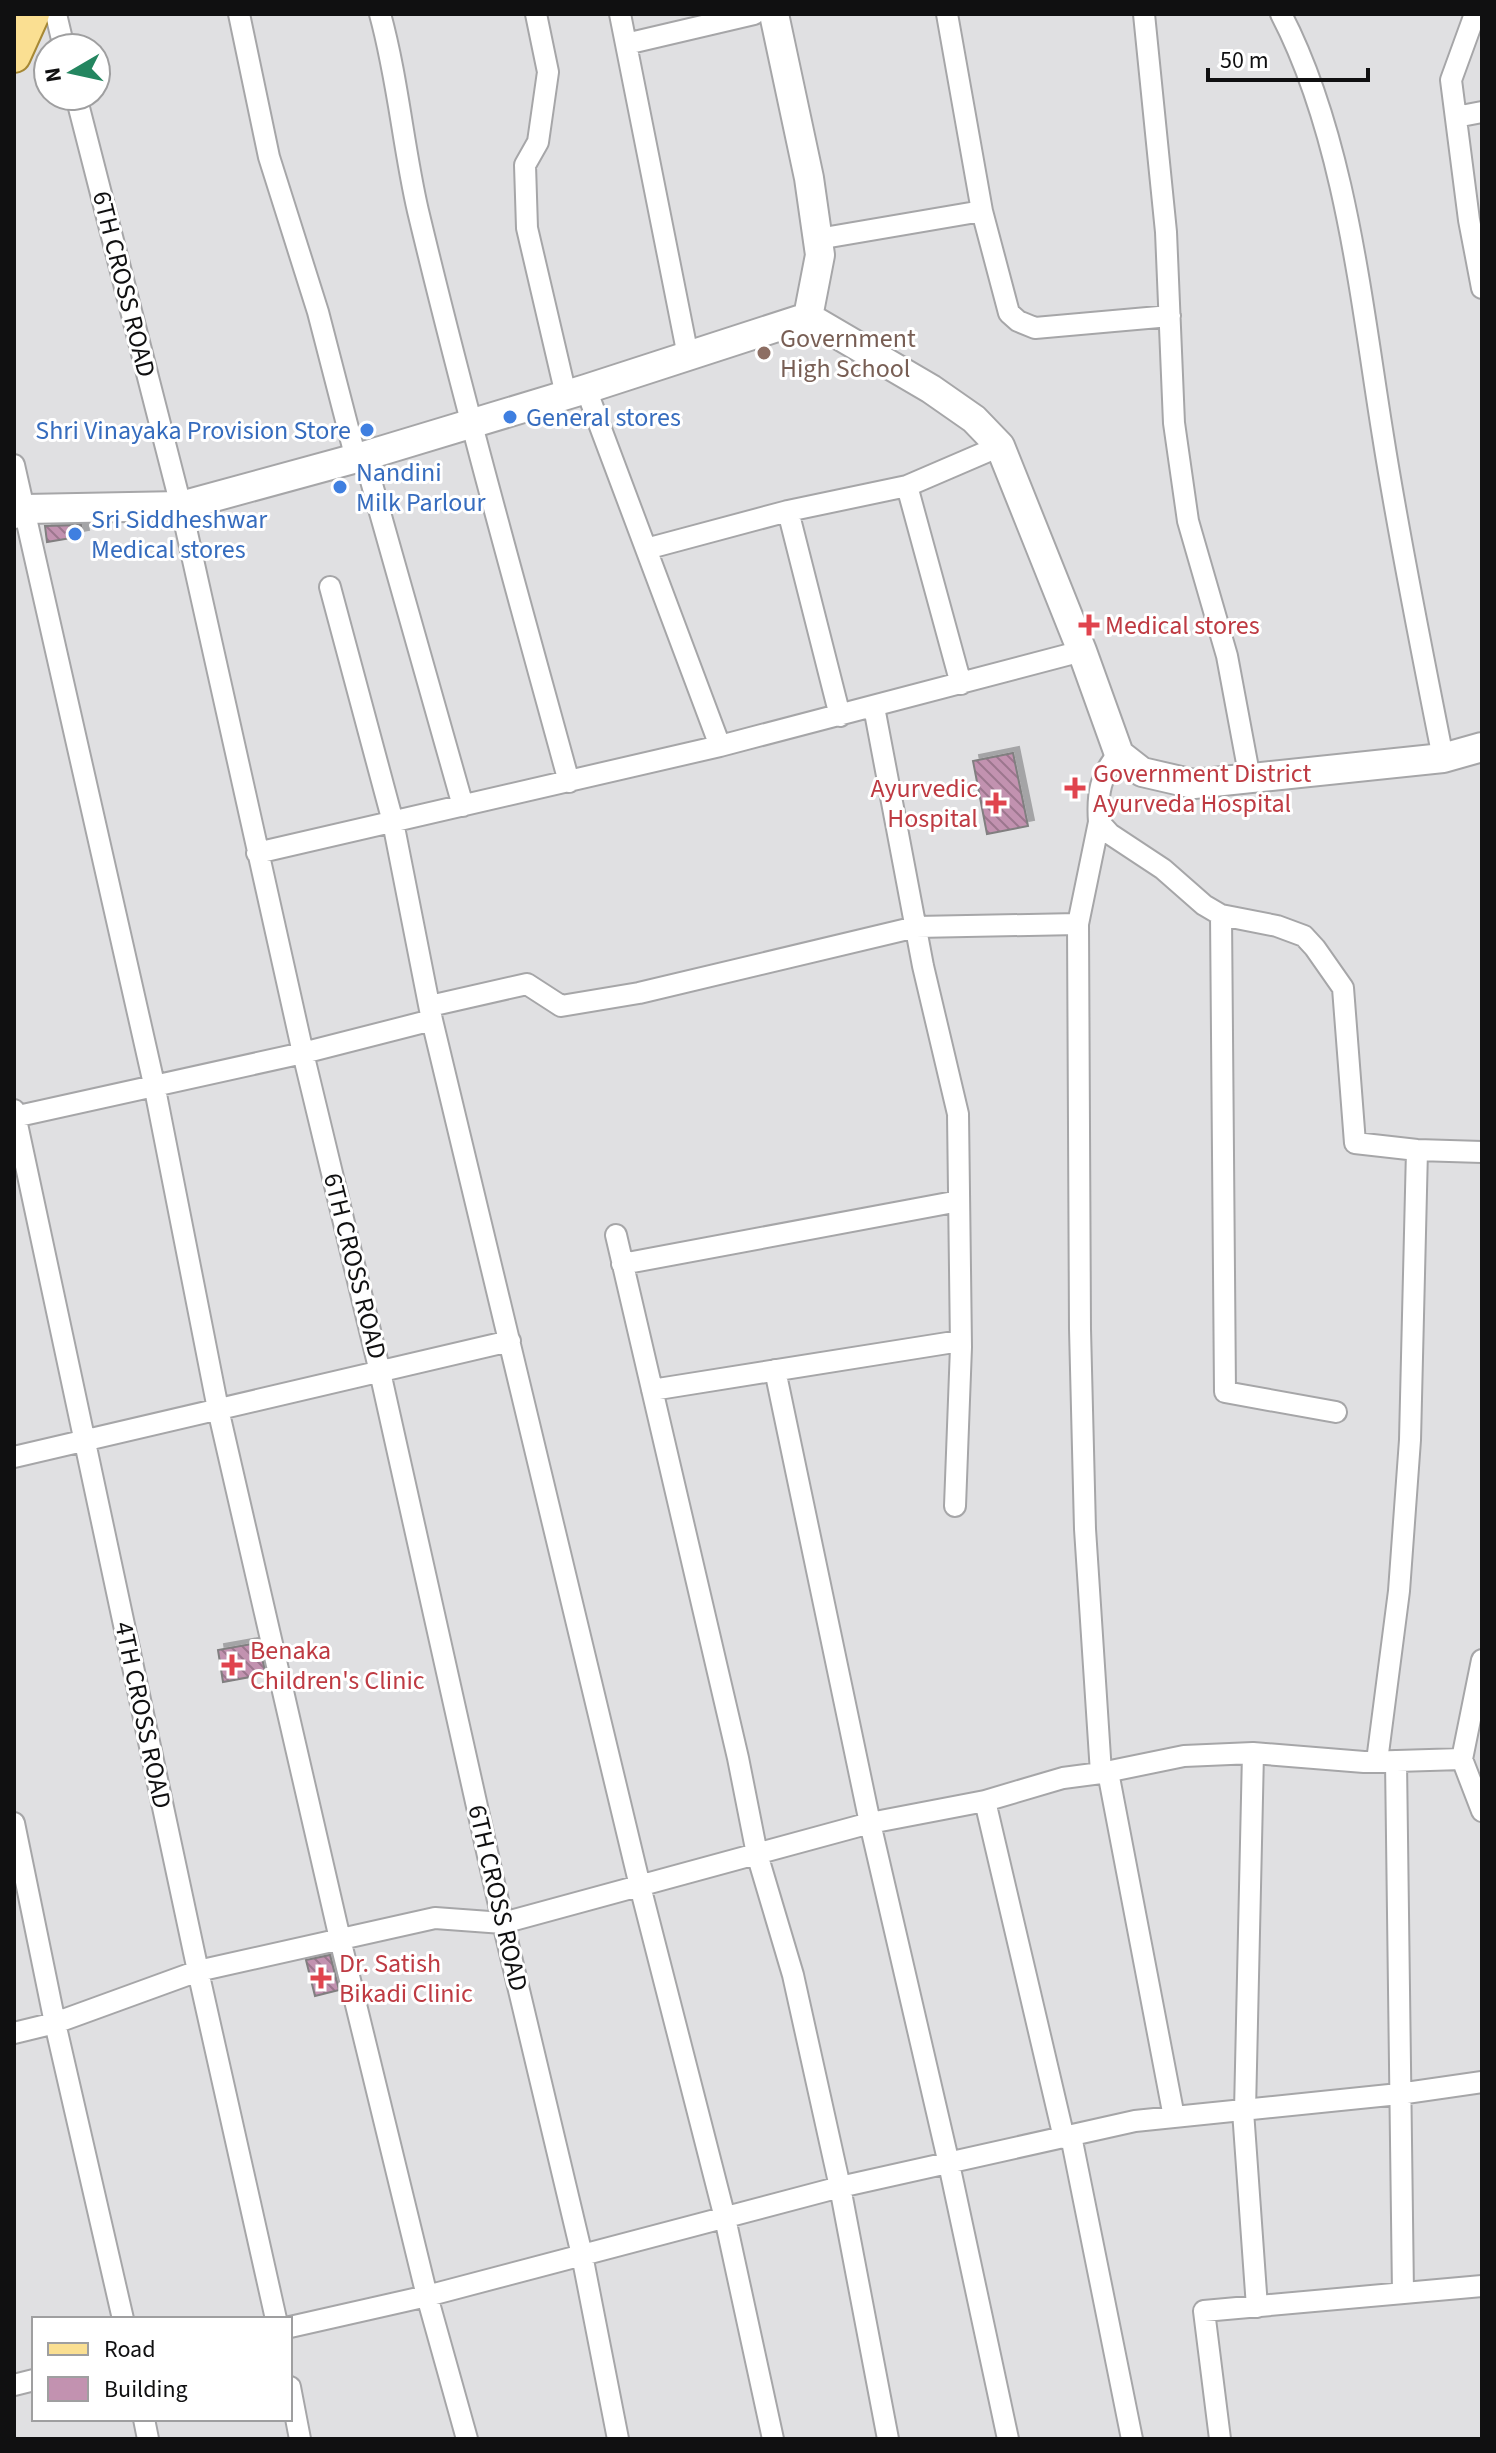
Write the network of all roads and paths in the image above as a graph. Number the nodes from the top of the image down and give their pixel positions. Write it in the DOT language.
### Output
graph roads {
  1 [pos="33,14"];
  2 [pos="239,14"];
  3 [pos="380,14"];
  4 [pos="536,14"];
  5 [pos="620,14"];
  6 [pos="754,14"];
  7 [pos="774,14"];
  8 [pos="947,14"];
  9 [pos="1144,14"];
  10 [pos="1281,14"];
  11 [pos="1475,14"];
  12 [pos="626,44"];
  13 [pos="14,56"];
  14 [pos="80,112"];
  15 [pos="1482,112"];
  16 [pos="1456,117"];
  17 [pos="982,211"];
  18 [pos="818,239"];
  19 [pos="1482,288"];
  20 [pos="1170,316"];
  21 [pos="808,317"];
  22 [pos="688,356"];
  23 [pos="576,392"];
  24 [pos="470,424"];
  25 [pos="1000,446"];
  26 [pos="360,458"];
  27 [pos="14,465"];
  28 [pos="907,486"];
  29 [pos="181,506"];
  30 [pos="788,511"];
  31 [pos="19,512"];
  32 [pos="646,549"];
  33 [pos="330,587"];
  34 [pos="1082,651"];
  35 [pos="961,684"];
  36 [pos="874,707"];
  37 [pos="840,716"];
  38 [pos="720,746"];
  39 [pos="1482,747"];
  40 [pos="1119,754"];
  41 [pos="1443,758"];
  42 [pos="1250,779"];
  43 [pos="569,782"];
  44 [pos="463,806"];
  45 [pos="393,822"];
  46 [pos="1099,822"];
  47 [pos="257,853"];
  48 [pos="1221,915"];
  49 [pos="1078,924"];
  50 [pos="916,927"];
  51 [pos="431,1013"];
  52 [pos="303,1053"];
  53 [pos="154,1084"];
  54 [pos="15,1115"];
  55 [pos="1417,1150"];
  56 [pos="1482,1152"];
  57 [pos="959,1201"];
  58 [pos="616,1235"];
  59 [pos="622,1264"];
  60 [pos="510,1341"];
  61 [pos="960,1341"];
  62 [pos="775,1370"];
  63 [pos="380,1372"];
  64 [pos="652,1390"];
  65 [pos="218,1409"];
  66 [pos="1336,1412"];
  67 [pos="84,1441"];
  68 [pos="14,1457"];
  69 [pos="955,1506"];
  70 [pos="1482,1660"];
  71 [pos="1477,1708"];
  72 [pos="1253,1753"];
  73 [pos="1462,1759"];
  74 [pos="1386,1761"];
  75 [pos="1104,1773"];
  76 [pos="985,1801"];
  77 [pos="1482,1811"];
  78 [pos="14,1823"];
  79 [pos="870,1823"];
  80 [pos="757,1854"];
  81 [pos="640,1886"];
  82 [pos="503,1923"];
  83 [pos="340,1939"];
  84 [pos="198,1971"];
  85 [pos="55,2023"];
  86 [pos="14,2033"];
  87 [pos="1482,2082"];
  88 [pos="1399,2094"];
  89 [pos="1244,2111"];
  90 [pos="1174,2117"];
  91 [pos="1068,2137"];
  92 [pos="949,2164"];
  93 [pos="840,2187"];
  94 [pos="725,2218"];
  95 [pos="582,2255"];
  96 [pos="1482,2286"];
  97 [pos="1403,2293"];
  98 [pos="427,2296"];
  99 [pos="1257,2307"];
  100 [pos="123,2317"];
  101 [pos="276,2317"];
  102 [pos="292,2327"];
  103 [pos="292,2397"];
  104 [pos="300,2439"];
  105 [pos="467,2439"];
  106 [pos="618,2439"];
  107 [pos="773,2439"];
  108 [pos="888,2439"];
  109 [pos="1008,2439"];
  110 [pos="1132,2439"];
  111 [pos="1220,2439"];
  1 -- 13 [label="main road"];
  2 -- 26 [label="street"];
  3 -- 24 [label="street"];
  4 -- 23 [label="street"];
  5 -- 12 [label="street"];
  6 -- 12 [label="street"];
  7 -- 18 [label="street"];
  8 -- 17 [label="street"];
  9 -- 20 [label="street"];
  10 -- 41 [label="street"];
  11 -- 16 [label="street"];
  12 -- 22 [label="street"];
  14 -- 29 [label="street, 6TH CROSS ROAD"];
  15 -- 16 [label="street"];
  16 -- 19 [label="street"];
  17 -- 18 [label="street"];
  17 -- 20 [label="street"];
  18 -- 21 [label="street"];
  20 -- 42 [label="street"];
  21 -- 22 [label="street"];
  21 -- 25 [label="street"];
  22 -- 23 [label="street"];
  23 -- 24 [label="street"];
  23 -- 32 [label="street"];
  24 -- 26 [label="street"];
  24 -- 43 [label="street"];
  25 -- 28 [label="street"];
  25 -- 34 [label="street"];
  26 -- 29 [label="street"];
  26 -- 44 [label="street"];
  27 -- 31 [label="street"];
  28 -- 30 [label="street"];
  28 -- 35 [label="street"];
  29 -- 31 [label="street"];
  29 -- 47 [label="street, 6TH CROSS ROAD"];
  30 -- 32 [label="street"];
  30 -- 37 [label="street"];
  31 -- 53 [label="street"];
  32 -- 38 [label="street"];
  33 -- 45 [label="street"];
  34 -- 35 [label="street"];
  34 -- 40 [label="street"];
  35 -- 36 [label="street"];
  36 -- 37 [label="street"];
  36 -- 50 [label="street"];
  37 -- 38 [label="street"];
  38 -- 43 [label="street"];
  39 -- 41 [label="street"];
  40 -- 42 [label="street"];
  40 -- 46 [label="street"];
  41 -- 42 [label="street"];
  43 -- 44 [label="street"];
  44 -- 45 [label="street"];
  45 -- 47 [label="street"];
  45 -- 51 [label="street"];
  46 -- 48 [label="street"];
  46 -- 49 [label="street"];
  47 -- 52 [label="street, 6TH CROSS ROAD"];
  48 -- 55 [label="street"];
  48 -- 66 [label="street"];
  49 -- 50 [label="street"];
  49 -- 75 [label="street"];
  50 -- 51 [label="street"];
  50 -- 57 [label="street"];
  51 -- 52 [label="street"];
  51 -- 60 [label="street"];
  52 -- 53 [label="street"];
  52 -- 63 [label="street, 6TH CROSS ROAD"];
  53 -- 54 [label="street"];
  53 -- 65 [label="street"];
  54 -- 67 [label="street, 4TH CROSS ROAD"];
  55 -- 56 [label="street"];
  55 -- 74 [label="street"];
  57 -- 59 [label="street"];
  57 -- 61 [label="street"];
  58 -- 59 [label="street"];
  59 -- 64 [label="street"];
  60 -- 63 [label="street"];
  60 -- 81 [label="street"];
  61 -- 62 [label="street"];
  61 -- 69 [label="street"];
  62 -- 64 [label="street"];
  62 -- 79 [label="street"];
  63 -- 65 [label="street"];
  63 -- 82 [label="street, 6TH CROSS ROAD"];
  64 -- 80 [label="street"];
  65 -- 67 [label="street"];
  65 -- 83 [label="street"];
  67 -- 68 [label="street"];
  67 -- 84 [label="street, 4TH CROSS ROAD"];
  70 -- 71 [label="street"];
  71 -- 73 [label="street"];
  72 -- 74 [label="street"];
  72 -- 75 [label="street"];
  72 -- 89 [label="street"];
  73 -- 74 [label="street"];
  73 -- 77 [label="street"];
  74 -- 88 [label="street"];
  75 -- 76 [label="street"];
  75 -- 90 [label="street"];
  76 -- 79 [label="street"];
  76 -- 91 [label="street"];
  78 -- 85 [label="street"];
  79 -- 80 [label="street"];
  79 -- 92 [label="street"];
  80 -- 81 [label="street"];
  80 -- 93 [label="street"];
  81 -- 82 [label="street"];
  81 -- 94 [label="street"];
  82 -- 83 [label="street"];
  82 -- 95 [label="street, 6TH CROSS ROAD"];
  83 -- 84 [label="street"];
  83 -- 98 [label="street"];
  84 -- 85 [label="street"];
  84 -- 101 [label="street, 4TH CROSS ROAD"];
  85 -- 86 [label="street"];
  85 -- 100 [label="street"];
  87 -- 88 [label="street"];
  88 -- 89 [label="street"];
  88 -- 97 [label="street"];
  89 -- 90 [label="street"];
  89 -- 99 [label="street"];
  90 -- 91 [label="street"];
  91 -- 92 [label="street"];
  91 -- 110 [label="street"];
  92 -- 93 [label="street"];
  92 -- 109 [label="street"];
  93 -- 94 [label="street"];
  93 -- 108 [label="street"];
  94 -- 95 [label="street"];
  94 -- 107 [label="street"];
  95 -- 98 [label="street"];
  95 -- 106 [label="street, 6TH CROSS ROAD"];
  96 -- 97 [label="street"];
  97 -- 99 [label="street"];
  98 -- 102 [label="street"];
  98 -- 105 [label="street"];
  99 -- 111 [label="street"];
  103 -- 104 [label="street"];
}
